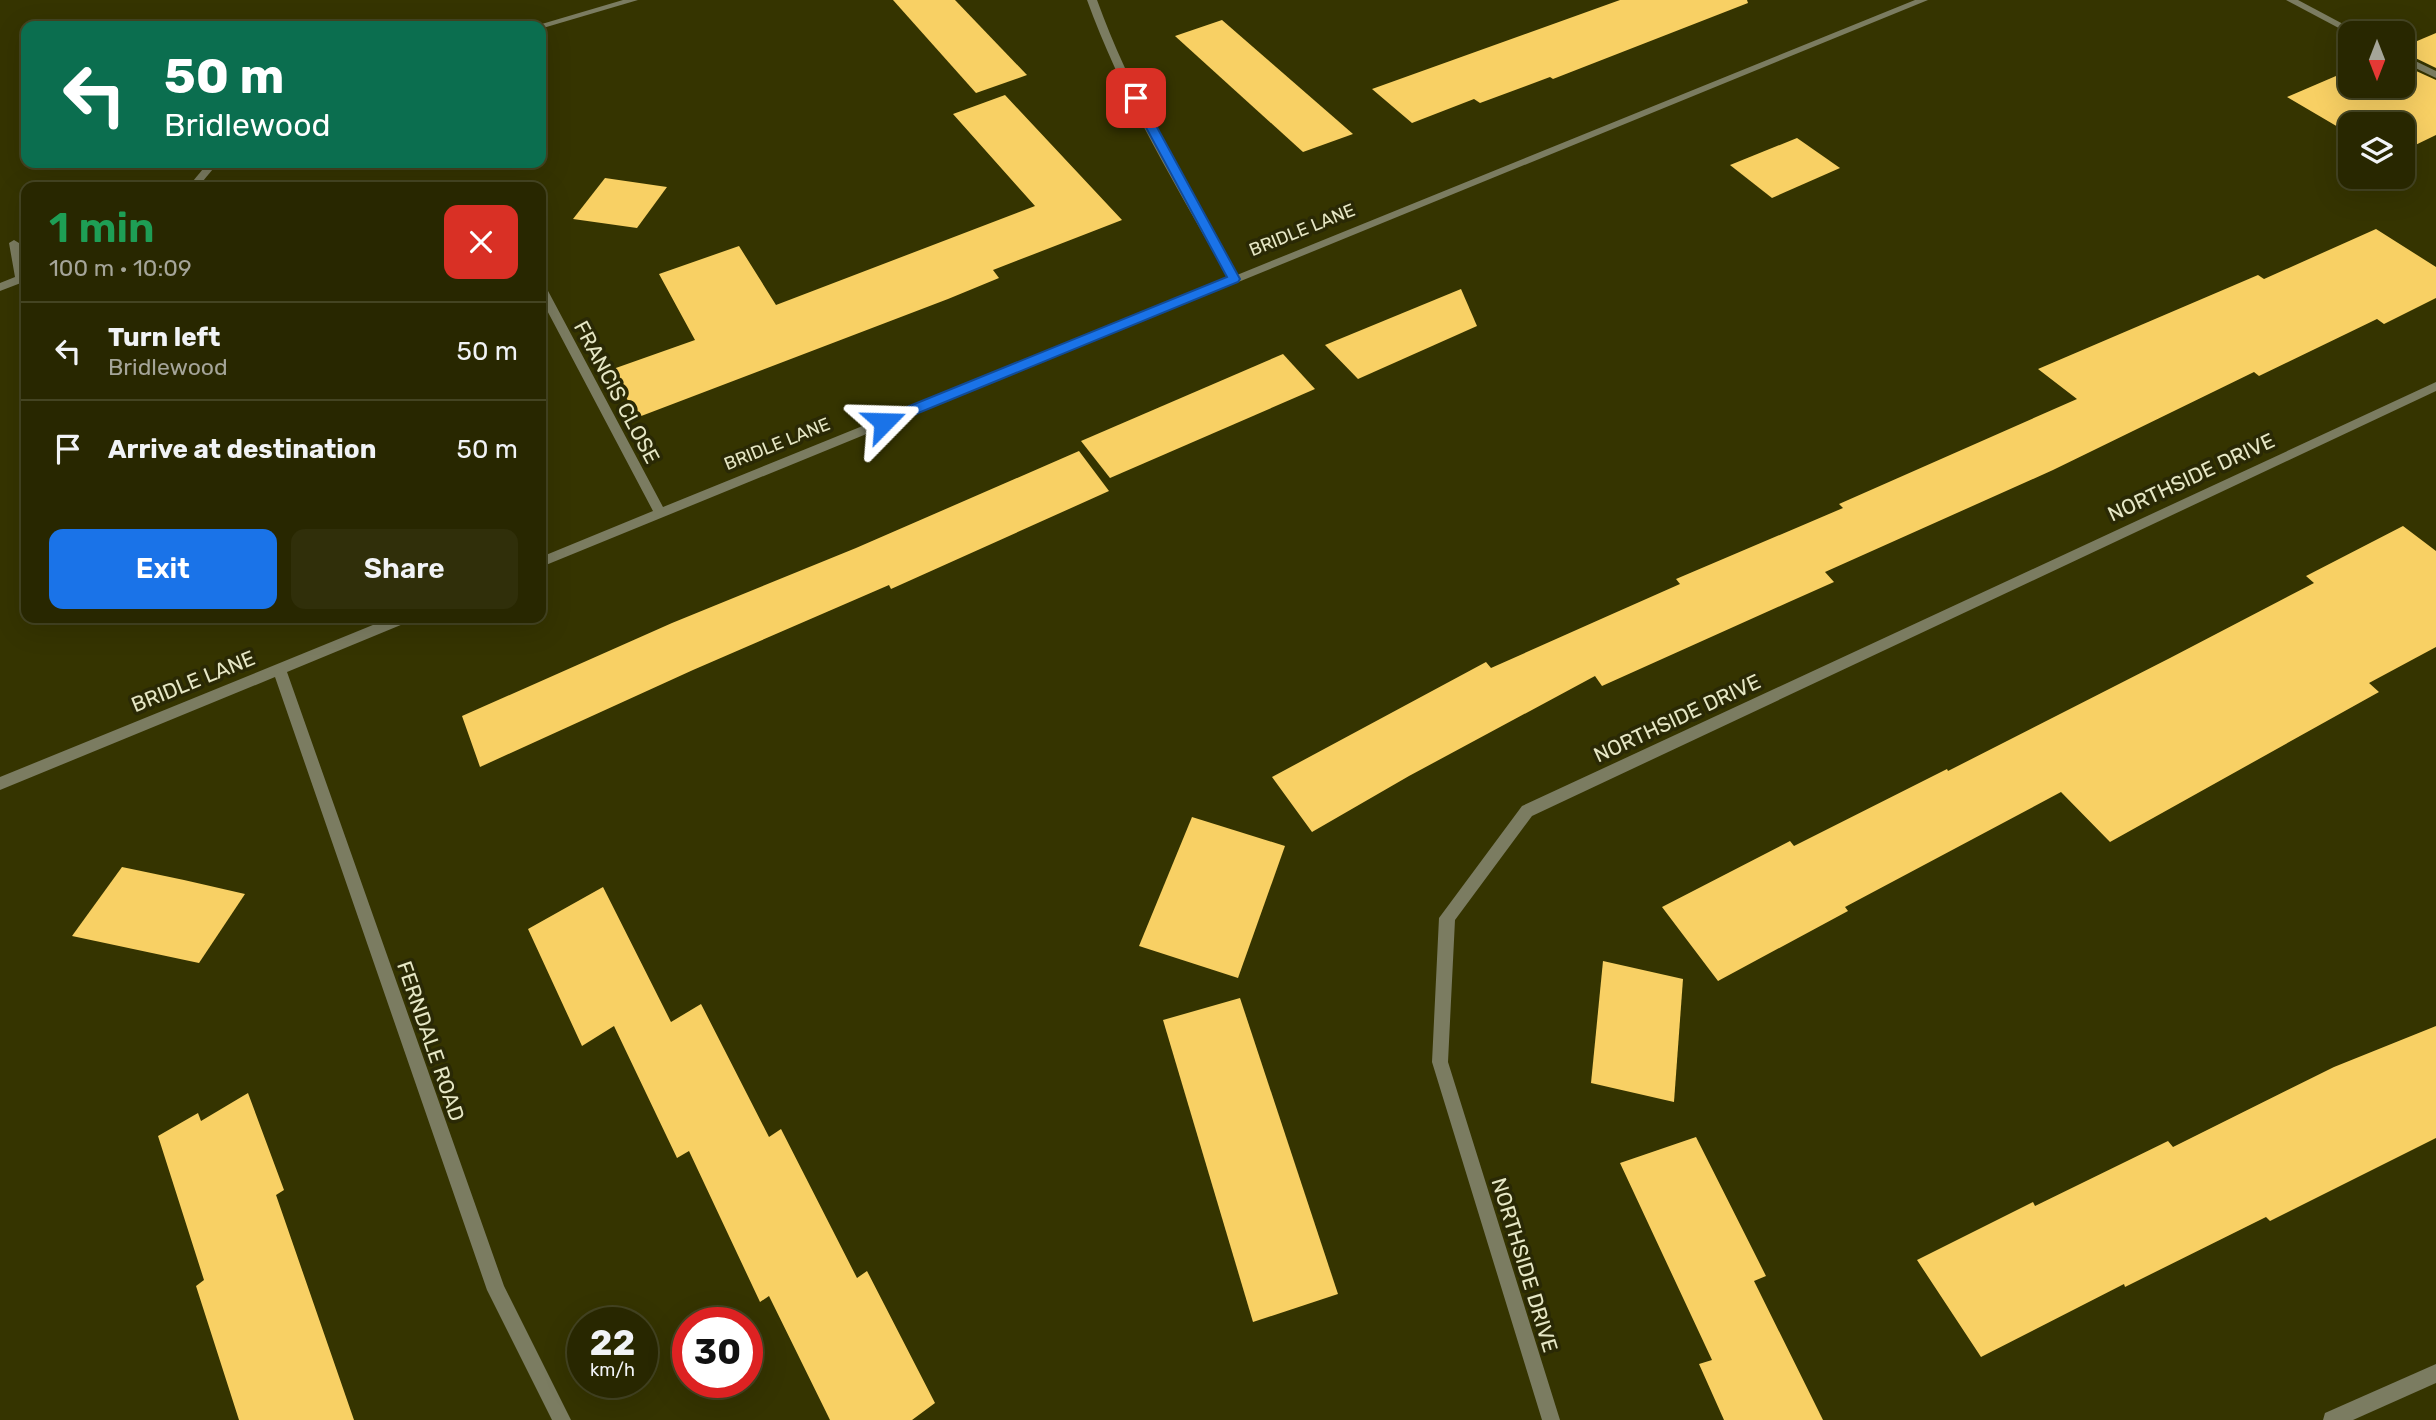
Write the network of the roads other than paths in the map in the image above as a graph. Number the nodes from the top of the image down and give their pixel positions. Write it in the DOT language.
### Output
graph roads {
  1 [pos="633,0"];
  2 [pos="1092,0"];
  3 [pos="1923,0"];
  4 [pos="2291,0"];
  5 [pos="546,24"];
  6 [pos="2338,24"];
  7 [pos="2415,64"];
  8 [pos="2436,75"];
  9 [pos="209,168"];
  10 [pos="196,182"];
  11 [pos="14,243"];
  12 [pos="21,269"];
  13 [pos="21,278"];
  14 [pos="1234,279"];
  15 [pos="0,287"];
  16 [pos="546,298"];
  17 [pos="2436,386"];
  18 [pos="660,513"];
  19 [pos="546,560"];
  20 [pos="391,623"];
  21 [pos="279,668"];
  22 [pos="0,784"];
  23 [pos="2436,1373"];
  24 [pos="562,1420"];
  25 [pos="1551,1420"];
  26 [pos="2332,1420"];
  1 -- 5 [label="street"];
  2 -- 14 [label="street"];
  3 -- 14 [label="street, BRIDLE LANE"];
  4 -- 6 [label="street"];
  7 -- 8 [label="street"];
  9 -- 10 [label="street"];
  11 -- 12 [label="street"];
  13 -- 15 [label="street"];
  14 -- 18 [label="street, BRIDLE LANE"];
  16 -- 18 [label="street, FRANCIS CLOSE"];
  17 -- 25 [label="street, NORTHSIDE DRIVE"];
  18 -- 19 [label="street, BRIDLE LANE"];
  20 -- 21 [label="street, BRIDLE LANE"];
  21 -- 22 [label="street, BRIDLE LANE"];
  21 -- 24 [label="street, FERNDALE ROAD"];
  23 -- 26 [label="street"];
}
